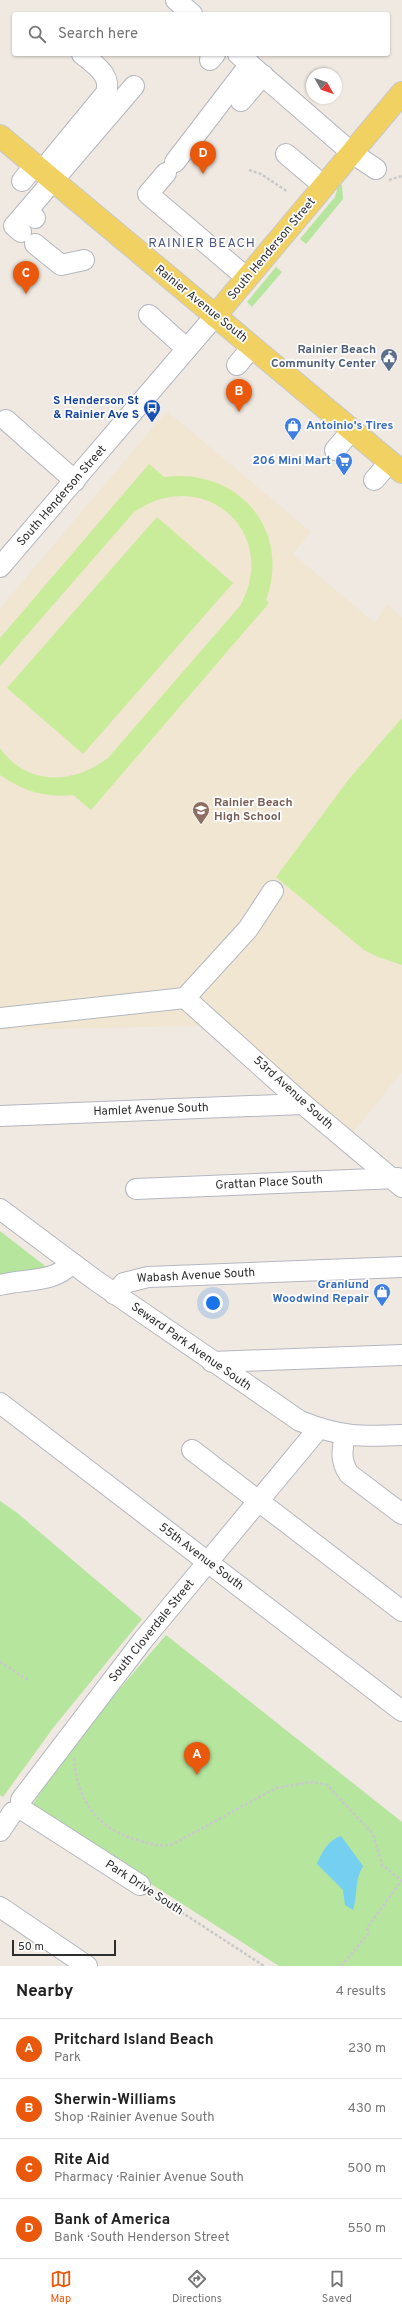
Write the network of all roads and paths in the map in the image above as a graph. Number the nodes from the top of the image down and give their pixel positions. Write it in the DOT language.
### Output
graph roads {
  1 [pos="84,56"];
  2 [pos="250,65"];
  3 [pos="134,86"];
  4 [pos="402,93"];
  5 [pos="241,101"];
  6 [pos="2,144"];
  7 [pos="352,153"];
  8 [pos="286,154"];
  9 [pos="376,169"];
  10 [pos="249,170"];
  11 [pos="37,175"];
  12 [pos="324,186"];
  13 [pos="288,192"];
  14 [pos="84,260"];
  15 [pos="247,278"];
  16 [pos="149,315"];
  17 [pos="215,316"];
  18 [pos="252,347"];
  19 [pos="187,349"];
  20 [pos="237,365"];
  21 [pos="6,420"];
  22 [pos="352,430"];
  23 [pos="335,450"];
  24 [pos="396,467"];
  25 [pos="374,480"];
  26 [pos="74,481"];
  27 [pos="0,568"];
  28 [pos="273,891"];
  29 [pos="185,998"];
  30 [pos="0,1018"];
  31 [pos="303,1104"];
  32 [pos="0,1116"];
  33 [pos="399,1181"];
  34 [pos="136,1189"];
  35 [pos="0,1209"];
  36 [pos="72,1263"];
  37 [pos="402,1267"];
  38 [pos="0,1285"];
  39 [pos="114,1294"];
  40 [pos="402,1355"];
  41 [pos="212,1362"];
  42 [pos="0,1403"];
  43 [pos="319,1428"];
  44 [pos="345,1435"];
  45 [pos="402,1435"];
  46 [pos="192,1450"];
  47 [pos="259,1501"];
  48 [pos="402,1514"];
  49 [pos="208,1562"];
  50 [pos="402,1611"];
  51 [pos="0,1662"];
  52 [pos="28,1680"];
  53 [pos="402,1711"];
  54 [pos="78,1753"];
  55 [pos="19,1807"];
  56 [pos="0,1831"];
  57 [pos="401,1881"];
  58 [pos="140,1885"];
  59 [pos="0,1907"];
  60 [pos="87,1966"];
  61 [pos="264,1966"];
  62 [pos="341,1966"];
  1 -- 11 [label="street"];
  2 -- 5 [label="street"];
  2 -- 7 [label="street"];
  2 -- 15 [label="street"];
  3 -- 11 [label="street"];
  4 -- 7 [label="main road, South Henderson Street"];
  6 -- 11 [label="main road, Rainier Avenue South"];
  7 -- 9 [label="street"];
  7 -- 12 [label="main road, South Henderson Street"];
  8 -- 12 [label="street"];
  10 -- 13 [label="path"];
  11 -- 14 [label="street"];
  11 -- 17 [label="main road, Rainier Avenue South"];
  12 -- 15 [label="main road, South Henderson Street"];
  15 -- 17 [label="main road, South Henderson Street"];
  16 -- 19 [label="street"];
  17 -- 18 [label="main road, Rainier Avenue South"];
  17 -- 19 [label="street, South Henderson Street"];
  18 -- 20 [label="street"];
  18 -- 22 [label="main road, Rainier Avenue South"];
  19 -- 26 [label="street, South Henderson Street"];
  21 -- 26 [label="street"];
  22 -- 23 [label="street"];
  22 -- 24 [label="main road, Rainier Avenue South"];
  24 -- 25 [label="street"];
  26 -- 27 [label="street, South Henderson Street"];
  28 -- 29 [label="street"];
  29 -- 30 [label="street"];
  29 -- 31 [label="street, 53rd Avenue South"];
  31 -- 32 [label="street, Hamlet Avenue South"];
  31 -- 33 [label="street, 53rd Avenue South"];
  33 -- 34 [label="street, Grattan Place South"];
  35 -- 36 [label="street, Seward Park Avenue South"];
  36 -- 38 [label="street"];
  36 -- 39 [label="street, Seward Park Avenue South"];
  37 -- 39 [label="street, Wabash Avenue South"];
  39 -- 41 [label="street, Seward Park Avenue South"];
  40 -- 41 [label="street"];
  41 -- 43 [label="street, Seward Park Avenue South"];
  42 -- 49 [label="street, 55th Avenue South"];
  43 -- 44 [label="street, Seward Park Avenue South"];
  43 -- 47 [label="street, South Cloverdale Street"];
  44 -- 45 [label="street, Seward Park Avenue South"];
  44 -- 48 [label="street"];
  46 -- 47 [label="street"];
  47 -- 49 [label="street, South Cloverdale Street"];
  47 -- 50 [label="street"];
  49 -- 53 [label="street, 55th Avenue South"];
  49 -- 55 [label="street, South Cloverdale Street"];
  51 -- 52 [label="path"];
  54 -- 57 [label="path"];
  55 -- 56 [label="street, South Cloverdale Street"];
  55 -- 58 [label="street, Park Drive South"];
  57 -- 62 [label="path"];
  58 -- 61 [label="path, Park Drive South"];
  59 -- 60 [label="street"];
}
